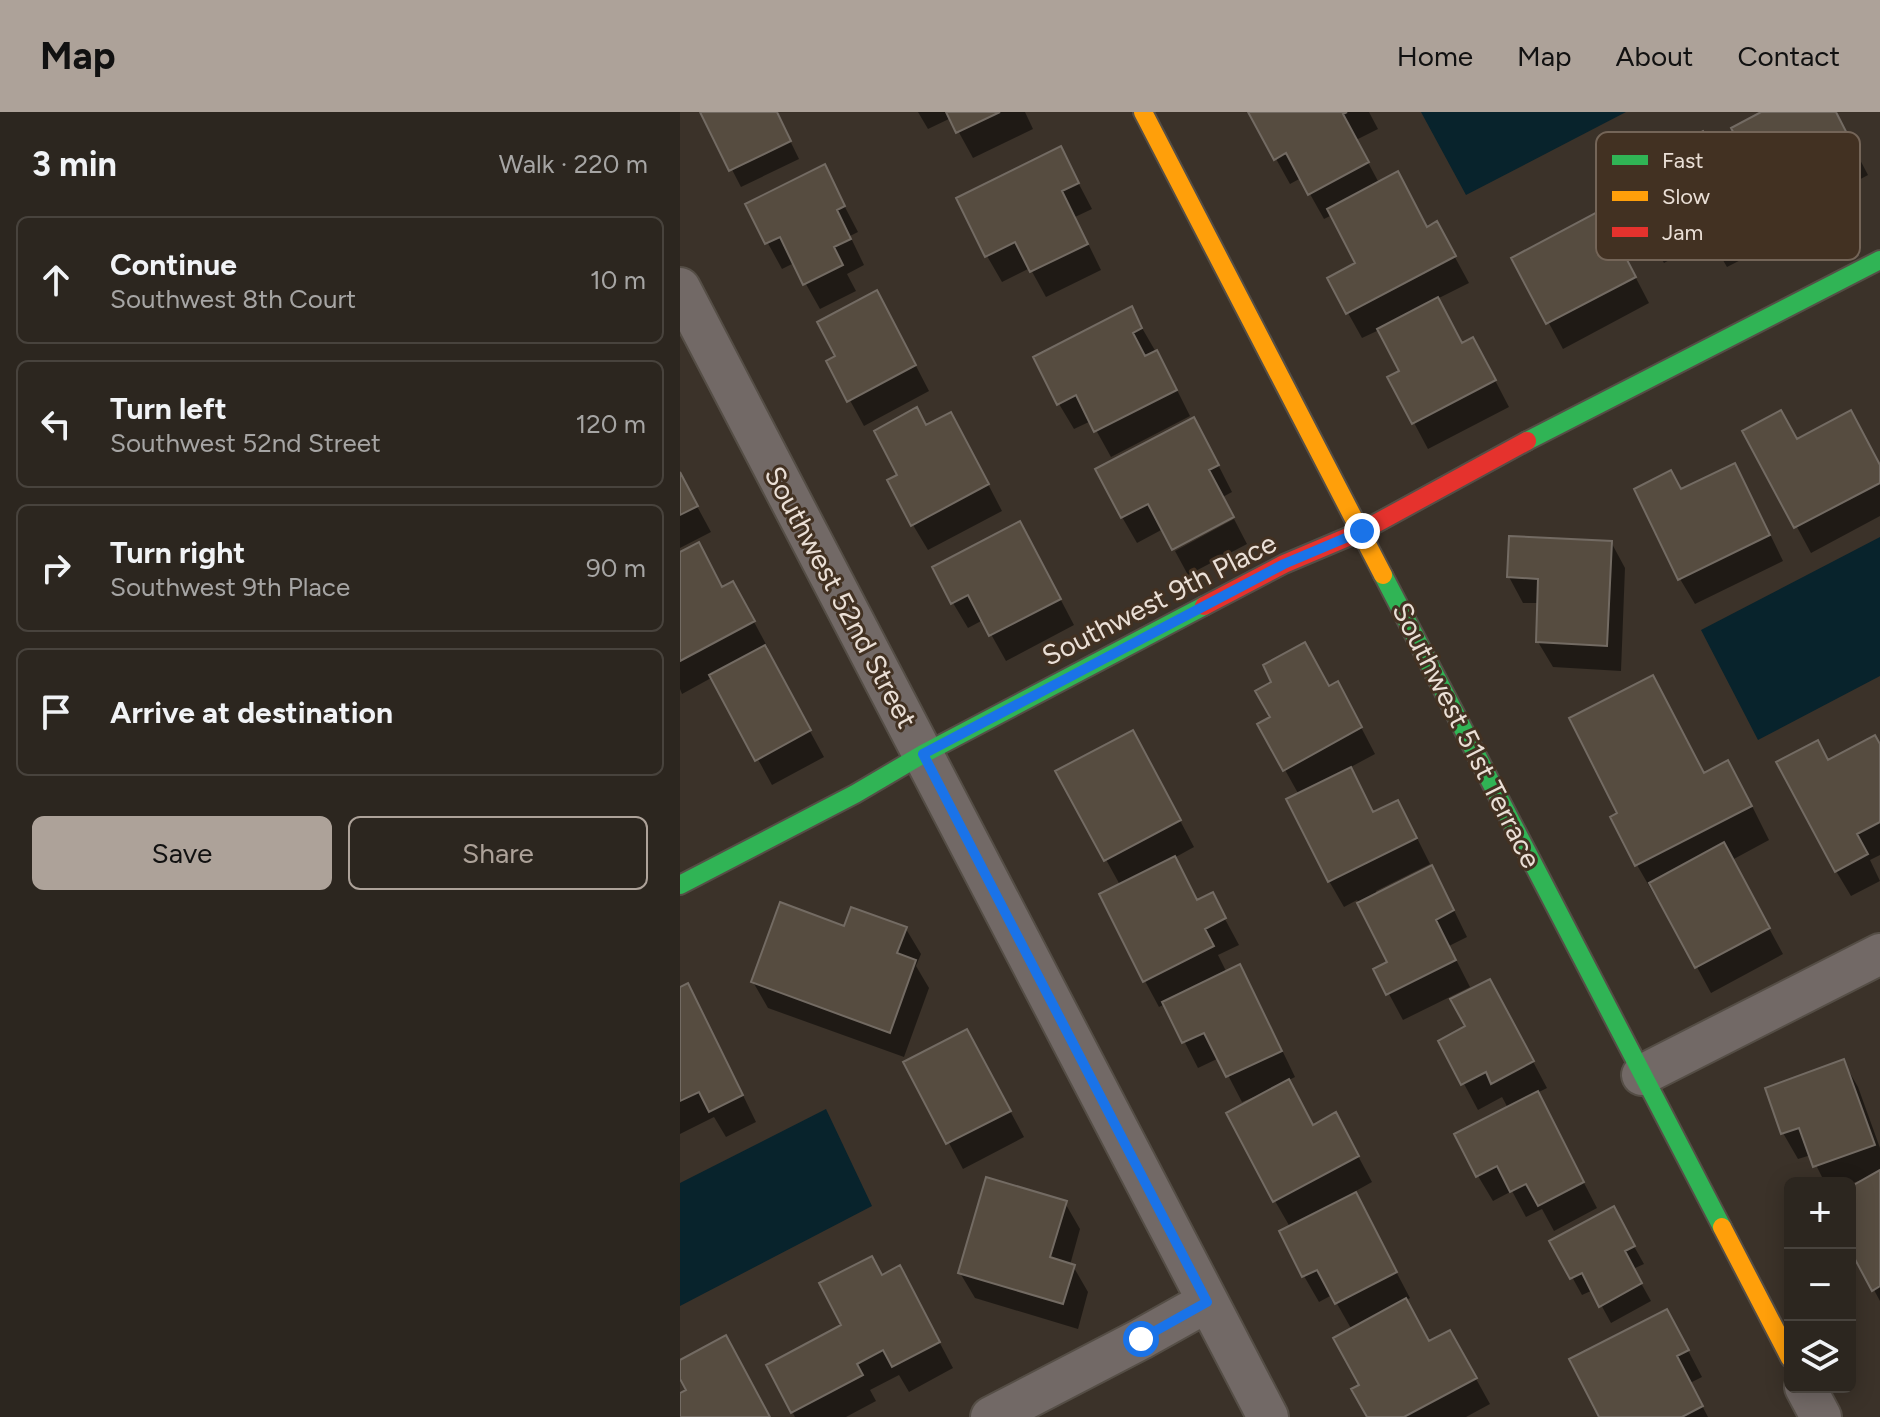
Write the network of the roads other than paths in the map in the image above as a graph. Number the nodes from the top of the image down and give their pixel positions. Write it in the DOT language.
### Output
graph roads {
  1 [pos="1143,112"];
  2 [pos="1880,260"];
  3 [pos="680,288"];
  4 [pos="1362,531"];
  5 [pos="923,754"];
  6 [pos="680,885"];
  7 [pos="1880,954"];
  8 [pos="1642,1075"];
  9 [pos="1207,1302"];
  10 [pos="1784,1347"];
  11 [pos="1808,1393"];
  12 [pos="991,1417"];
  13 [pos="1268,1417"];
  14 [pos="1821,1417"];
  1 -- 4 [label="street, Southwest 51st Terrace"];
  2 -- 4 [label="street, Southwest 9th Place"];
  3 -- 5 [label="street, Southwest 52nd Street"];
  4 -- 5 [label="street, Southwest 9th Place"];
  4 -- 8 [label="street, Southwest 51st Terrace"];
  5 -- 6 [label="street, Southwest 9th Place"];
  5 -- 9 [label="street, Southwest 52nd Street"];
  7 -- 8 [label="street"];
  8 -- 10 [label="street, Southwest 51st Terrace"];
  9 -- 12 [label="street"];
  9 -- 13 [label="street, Southwest 52nd Street"];
  11 -- 14 [label="street"];
}
